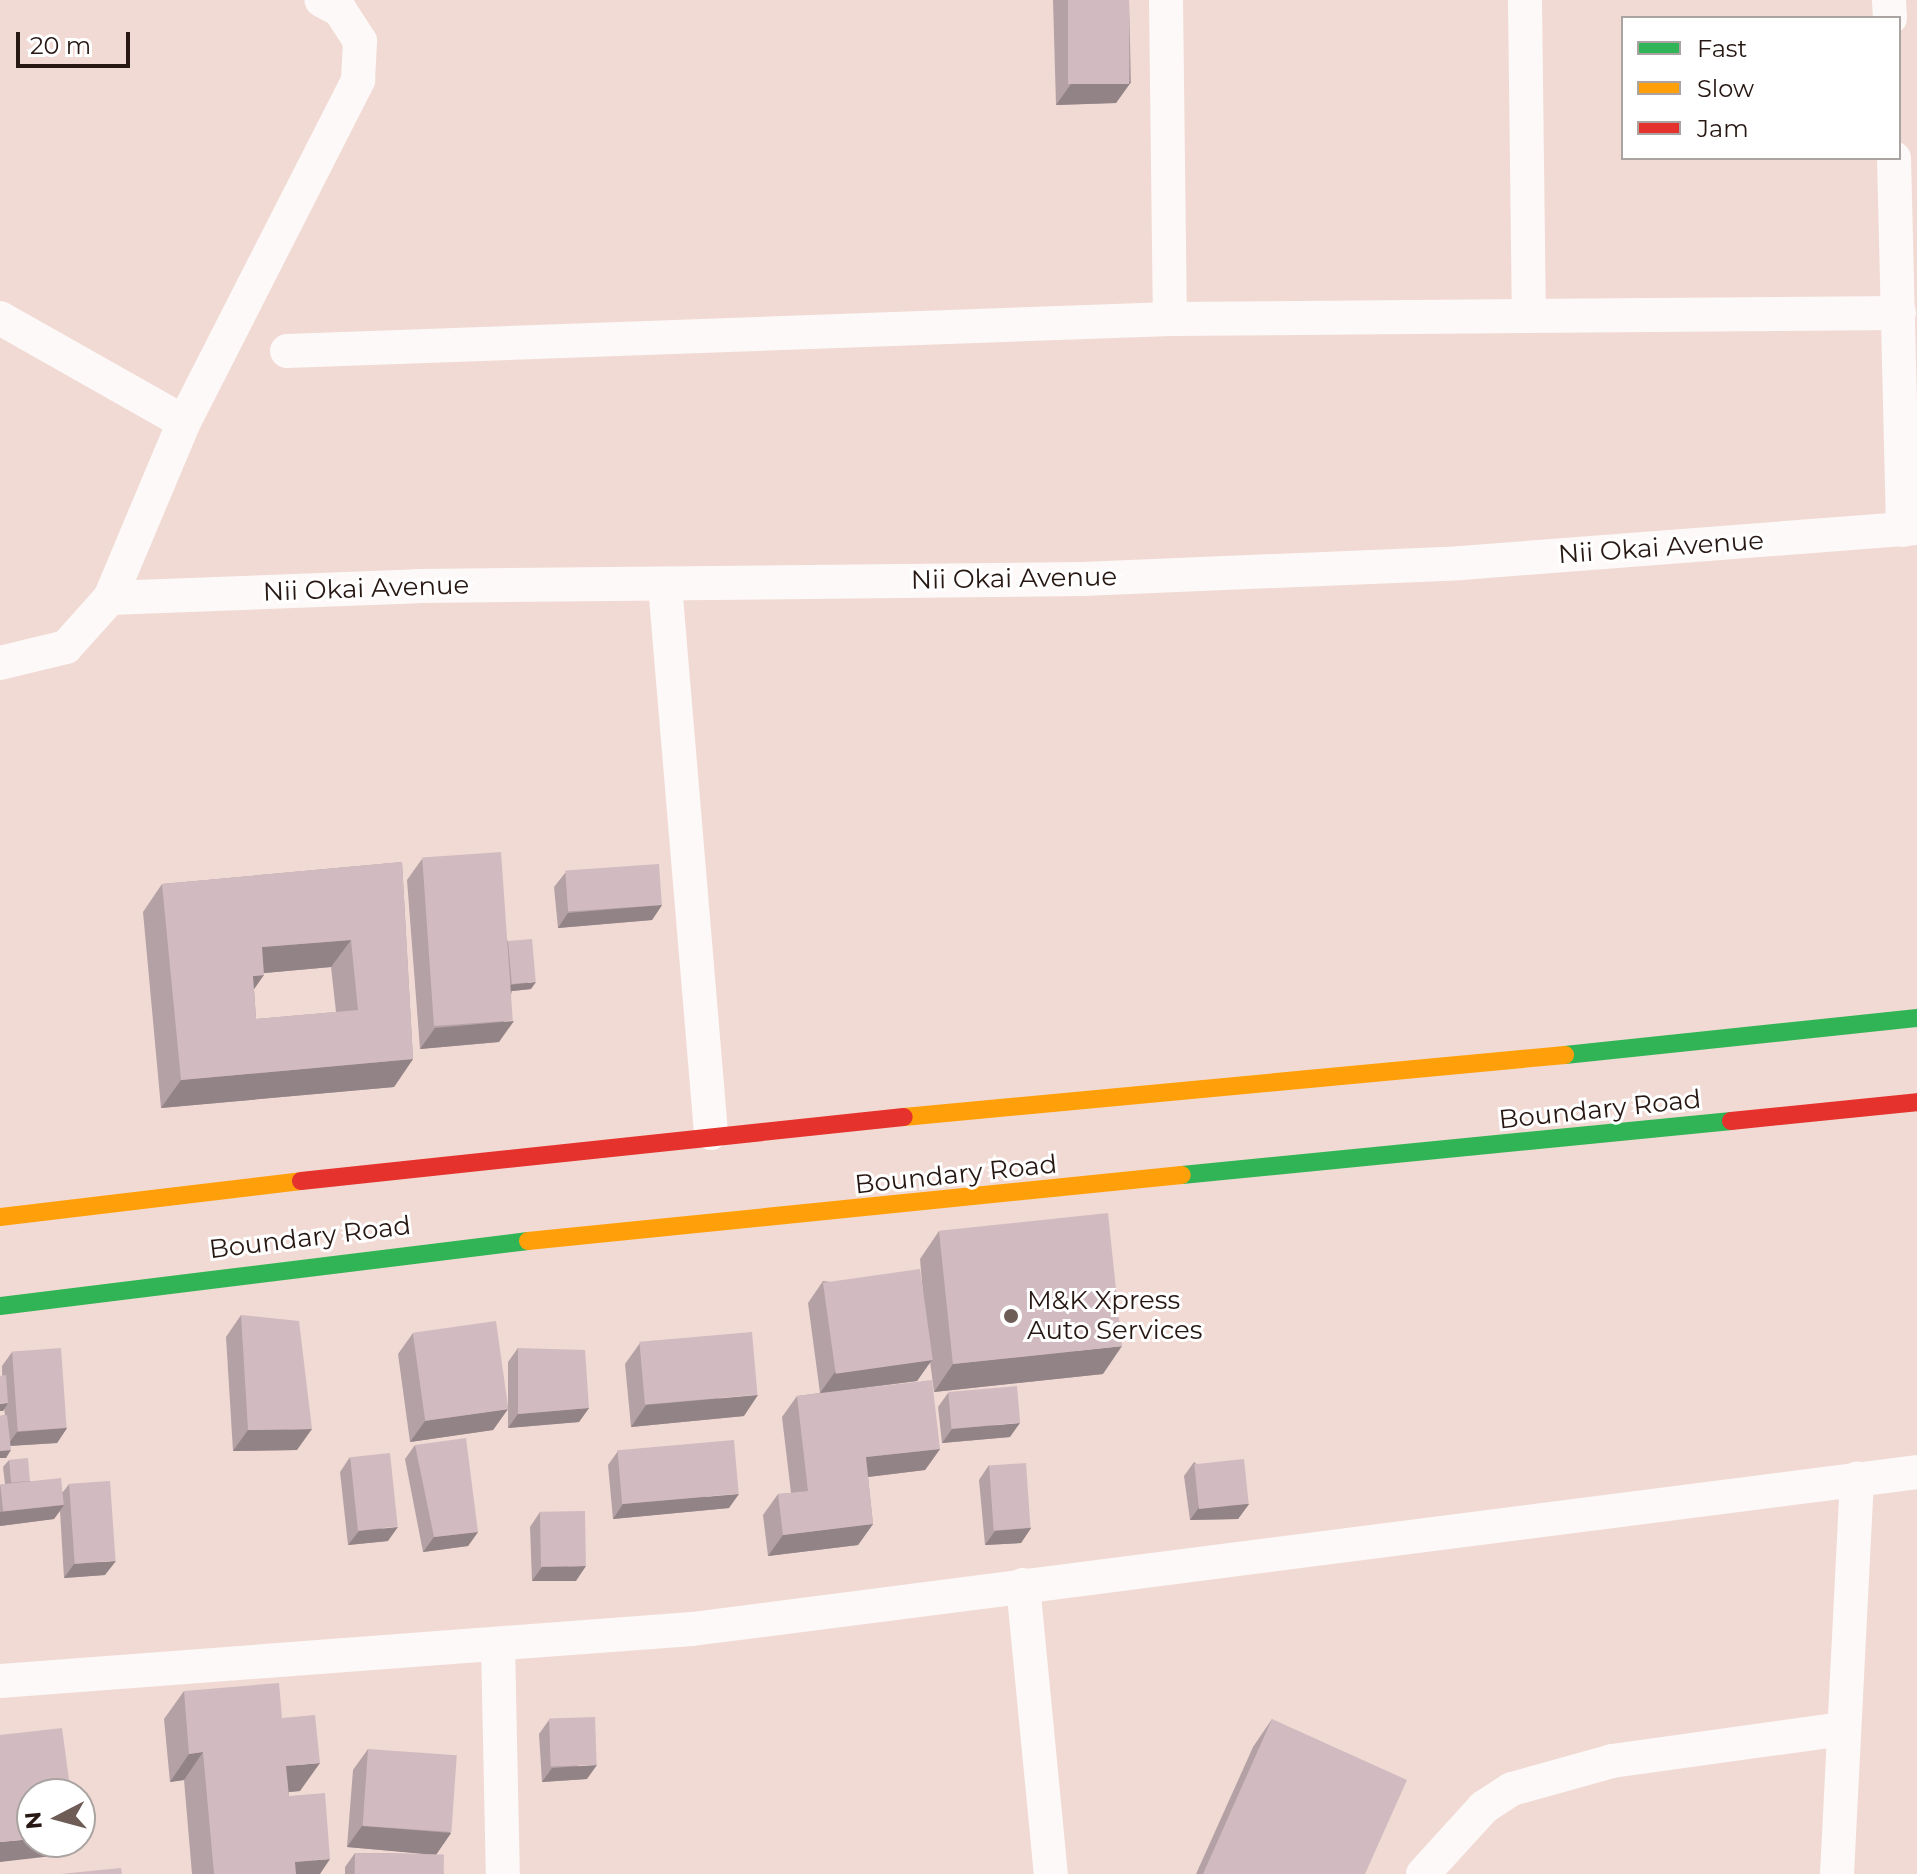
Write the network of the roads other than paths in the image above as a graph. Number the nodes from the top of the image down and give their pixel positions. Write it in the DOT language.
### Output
graph roads {
  1 [pos="321,0"];
  2 [pos="1166,0"];
  3 [pos="1525,0"];
  4 [pos="1894,160"];
  5 [pos="1899,313"];
  6 [pos="1529,316"];
  7 [pos="0,318"];
  8 [pos="1170,319"];
  9 [pos="287,351"];
  10 [pos="184,422"];
  11 [pos="1910,529"];
  12 [pos="665,585"];
  13 [pos="110,598"];
  14 [pos="0,663"];
  15 [pos="1917,1018"];
  16 [pos="1917,1102"];
  17 [pos="711,1133"];
  18 [pos="0,1217"];
  19 [pos="0,1306"];
  20 [pos="1917,1472"];
  21 [pos="1857,1479"];
  22 [pos="1023,1585"];
  23 [pos="498,1644"];
  24 [pos="0,1681"];
  25 [pos="1842,1729"];
  26 [pos="503,1874"];
  27 [pos="1051,1874"];
  28 [pos="1423,1874"];
  29 [pos="1837,1874"];
  1 -- 10 [label="street"];
  2 -- 8 [label="street"];
  3 -- 6 [label="street"];
  4 -- 5 [label="street"];
  5 -- 6 [label="street"];
  5 -- 11 [label="street"];
  6 -- 8 [label="street"];
  7 -- 10 [label="street"];
  8 -- 9 [label="street"];
  10 -- 13 [label="street"];
  11 -- 12 [label="street, Nii Okai Avenue"];
  12 -- 13 [label="street, Nii Okai Avenue"];
  12 -- 17 [label="street"];
  13 -- 14 [label="street"];
  15 -- 17 [label="main road"];
  16 -- 19 [label="main road, Boundary Road"];
  17 -- 18 [label="main road"];
  20 -- 21 [label="street"];
  21 -- 22 [label="street"];
  21 -- 25 [label="street"];
  22 -- 23 [label="street"];
  22 -- 27 [label="street"];
  23 -- 24 [label="street"];
  23 -- 26 [label="street"];
  25 -- 28 [label="street"];
  25 -- 29 [label="street"];
}
